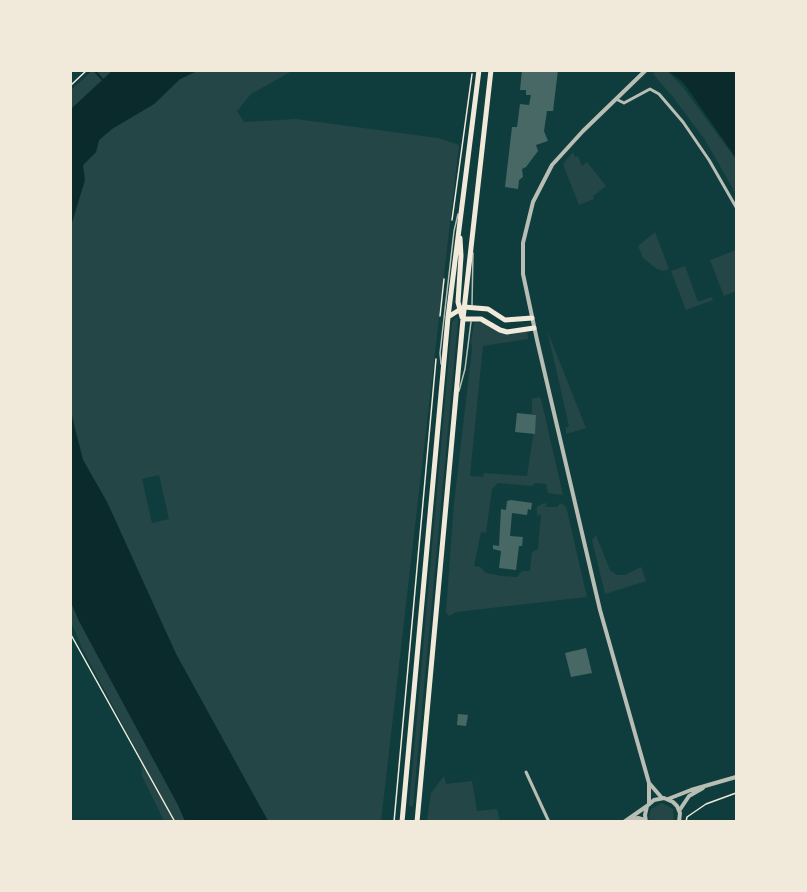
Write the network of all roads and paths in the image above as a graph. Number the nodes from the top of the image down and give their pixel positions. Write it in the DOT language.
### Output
graph roads {
  1 [pos="87,70"];
  2 [pos="472,70"];
  3 [pos="479,70"];
  4 [pos="491,70"];
  5 [pos="646,70"];
  6 [pos="70,86"];
  7 [pos="616,99"];
  8 [pos="461,202"];
  9 [pos="475,207"];
  10 [pos="736,207"];
  11 [pos="459,222"];
  12 [pos="451,224"];
  13 [pos="444,278"];
  14 [pos="472,308"];
  15 [pos="462,309"];
  16 [pos="448,317"];
  17 [pos="532,318"];
  18 [pos="463,319"];
  19 [pos="471,319"];
  20 [pos="439,322"];
  21 [pos="534,328"];
  22 [pos="436,355"];
  23 [pos="442,381"];
  24 [pos="455,403"];
  25 [pos="70,633"];
  26 [pos="526,772"];
  27 [pos="736,777"];
  28 [pos="649,783"];
  29 [pos="704,788"];
  30 [pos="736,793"];
  31 [pos="662,798"];
  32 [pos="668,799"];
  33 [pos="648,805"];
  34 [pos="680,813"];
  35 [pos="645,821"];
  36 [pos="175,822"];
  37 [pos="394,822"];
  38 [pos="402,822"];
  39 [pos="417,822"];
  40 [pos="549,822"];
  41 [pos="625,822"];
  42 [pos="679,822"];
  43 [pos="686,822"];
  1 -- 6 [label="path"];
  2 -- 12 [label="path"];
  3 -- 8 [label="main road"];
  4 -- 9 [label="main road"];
  5 -- 7 [label="street"];
  7 -- 10 [label="street"];
  7 -- 17 [label="street"];
  8 -- 11 [label="main road"];
  8 -- 23 [label="lane"];
  9 -- 14 [label="lane"];
  9 -- 15 [label="main road"];
  11 -- 15 [label="main road"];
  11 -- 16 [label="main road"];
  13 -- 20 [label="path"];
  14 -- 15 [label="main road"];
  14 -- 17 [label="main road"];
  15 -- 16 [label="main road"];
  15 -- 18 [label="main road"];
  16 -- 23 [label="main road"];
  17 -- 21 [label="street"];
  18 -- 19 [label="main road"];
  18 -- 24 [label="main road"];
  19 -- 21 [label="main road"];
  19 -- 24 [label="lane"];
  21 -- 28 [label="street"];
  22 -- 37 [label="path"];
  23 -- 38 [label="main road"];
  24 -- 39 [label="main road"];
  25 -- 36 [label="path"];
  26 -- 40 [label="street"];
  27 -- 29 [label="street"];
  28 -- 31 [label="street"];
  28 -- 33 [label="street"];
  29 -- 32 [label="street"];
  29 -- 34 [label="street"];
  30 -- 43 [label="path"];
  31 -- 32 [label="street"];
  31 -- 33 [label="street"];
  32 -- 34 [label="street"];
  33 -- 35 [label="street"];
  33 -- 41 [label="street"];
  34 -- 42 [label="street"];
  34 -- 43 [label="street"];
  35 -- 41 [label="street"];
}
